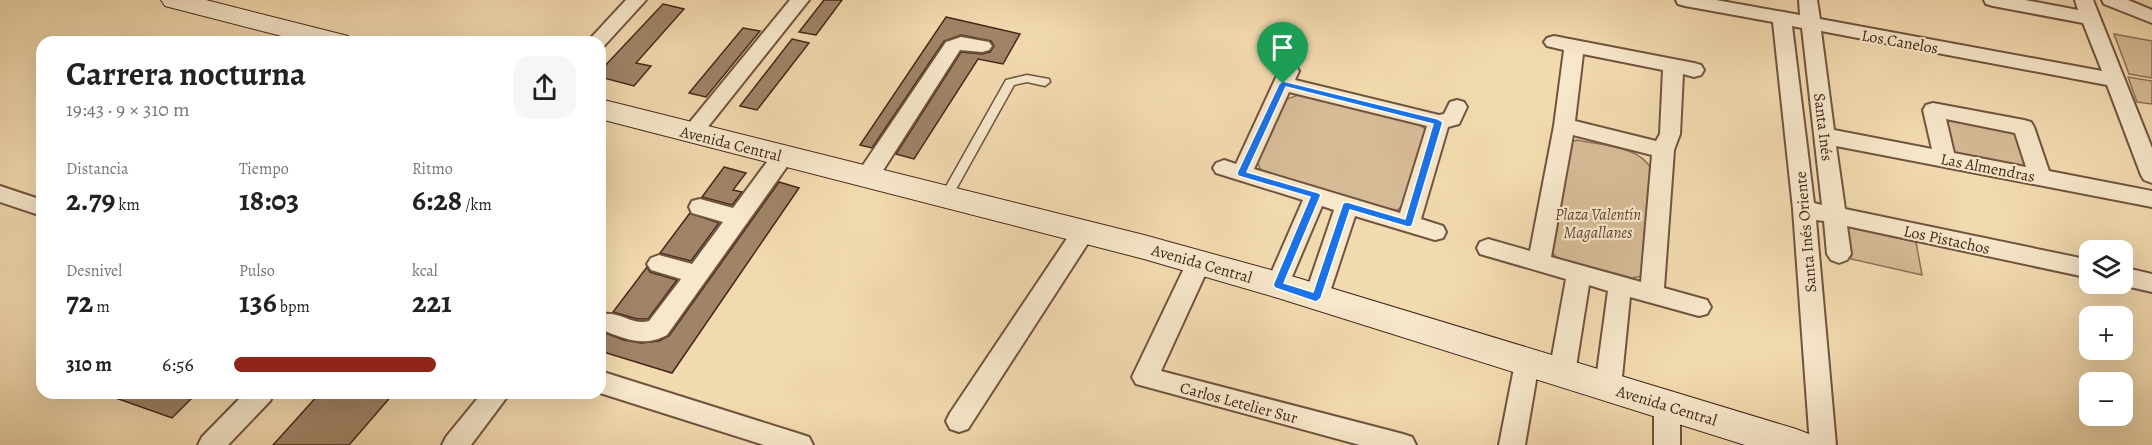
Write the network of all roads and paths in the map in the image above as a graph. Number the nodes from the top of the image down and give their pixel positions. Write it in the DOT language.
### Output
graph roads {
  1 [pos="174,0"];
  2 [pos="637,0"];
  3 [pos="800,0"];
  4 [pos="1684,0"];
  5 [pos="1808,0"];
  6 [pos="1993,0"];
  7 [pos="2111,0"];
  8 [pos="2087,9"];
  9 [pos="2152,17"];
  10 [pos="1782,19"];
  11 [pos="1811,24"];
  12 [pos="315,36"];
  13 [pos="603,36"];
  14 [pos="982,46"];
  15 [pos="1673,66"];
  16 [pos="1694,70"];
  17 [pos="2115,80"];
  18 [pos="1046,82"];
  19 [pos="1457,107"];
  20 [pos="606,111"];
  21 [pos="1438,122"];
  22 [pos="1564,126"];
  23 [pos="692,133"];
  24 [pos="1825,135"];
  25 [pos="1663,150"];
  26 [pos="783,156"];
  27 [pos="1945,159"];
  28 [pos="2152,175"];
  29 [pos="867,177"];
  30 [pos="2040,177"];
  31 [pos="0,194"];
  32 [pos="1316,195"];
  33 [pos="946,197"];
  34 [pos="2152,199"];
  35 [pos="1347,205"];
  36 [pos="36,206"];
  37 [pos="700,207"];
  38 [pos="1804,209"];
  39 [pos="1836,216"];
  40 [pos="738,218"];
  41 [pos="1408,224"];
  42 [pos="1084,231"];
  43 [pos="1435,232"];
  44 [pos="1488,248"];
  45 [pos="1839,254"];
  46 [pos="1199,262"];
  47 [pos="1539,262"];
  48 [pos="659,264"];
  49 [pos="2079,267"];
  50 [pos="1579,273"];
  51 [pos="696,274"];
  52 [pos="2133,279"];
  53 [pos="2152,283"];
  54 [pos="1278,285"];
  55 [pos="1620,285"];
  56 [pos="1652,294"];
  57 [pos="1316,298"];
  58 [pos="1699,307"];
  59 [pos="607,322"];
  60 [pos="1527,363"];
  61 [pos="1562,373"];
  62 [pos="606,384"];
  63 [pos="1608,387"];
  64 [pos="255,399"];
  65 [pos="491,399"];
  66 [pos="1667,405"];
  67 [pos="959,421"];
  68 [pos="211,445"];
  69 [pos="455,445"];
  70 [pos="800,445"];
  71 [pos="1403,445"];
  72 [pos="1512,445"];
  73 [pos="1667,445"];
  74 [pos="1796,445"];
  75 [pos="1822,445"];
  1 -- 12 [label="street"];
  2 -- 13 [label="street"];
  3 -- 23 [label="street"];
  4 -- 10 [label="street, Los Canelos"];
  5 -- 11 [label="street, Santa Inés"];
  6 -- 8 [label="street"];
  7 -- 9 [label="street"];
  8 -- 17 [label="street"];
  10 -- 11 [label="street, Los Canelos"];
  10 -- 38 [label="street, Santa Inés Oriente"];
  11 -- 17 [label="street, Los Canelos"];
  11 -- 24 [label="street, Santa Inés"];
  14 -- 29 [label="street"];
  15 -- 16 [label="street"];
  15 -- 22 [label="street"];
  15 -- 25 [label="street"];
  17 -- 28 [label="street"];
  18 -- 33 [label="lane"];
  19 -- 21 [label="street"];
  20 -- 23 [label="street, Avenida Central"];
  21 -- 32 [label="street"];
  21 -- 41 [label="street"];
  22 -- 25 [label="street"];
  22 -- 47 [label="street"];
  23 -- 26 [label="street, Avenida Central"];
  24 -- 27 [label="street, Las Almendras"];
  24 -- 39 [label="street, Santa Inés"];
  25 -- 56 [label="street"];
  26 -- 29 [label="street, Avenida Central"];
  26 -- 40 [label="street"];
  27 -- 30 [label="street, Las Almendras"];
  27 -- 30 [label="street"];
  29 -- 33 [label="street, Avenida Central"];
  30 -- 34 [label="street, Las Almendras"];
  31 -- 36 [label="street"];
  32 -- 35 [label="street"];
  32 -- 54 [label="street"];
  33 -- 42 [label="street, Avenida Central"];
  35 -- 41 [label="street"];
  35 -- 57 [label="street"];
  37 -- 40 [label="street"];
  38 -- 39 [label="street, Los Pistachos"];
  38 -- 75 [label="street, Santa Inés Oriente"];
  39 -- 45 [label="street, Santa Inés"];
  39 -- 49 [label="street, Los Pistachos"];
  40 -- 51 [label="street"];
  41 -- 43 [label="street"];
  42 -- 46 [label="street, Avenida Central"];
  42 -- 67 [label="street"];
  44 -- 47 [label="street"];
  46 -- 54 [label="street, Avenida Central"];
  46 -- 71 [label="street, Carlos Letelier Sur"];
  47 -- 50 [label="street"];
  48 -- 51 [label="street"];
  50 -- 55 [label="street"];
  50 -- 61 [label="street"];
  51 -- 59 [label="street"];
  52 -- 53 [label="street"];
  54 -- 57 [label="street, Avenida Central"];
  55 -- 56 [label="street"];
  55 -- 63 [label="street"];
  56 -- 58 [label="street"];
  57 -- 60 [label="street, Avenida Central"];
  60 -- 61 [label="street, Avenida Central"];
  60 -- 72 [label="street"];
  61 -- 63 [label="street, Avenida Central"];
  62 -- 70 [label="street"];
  63 -- 66 [label="street, Avenida Central"];
  64 -- 68 [label="street"];
  65 -- 69 [label="street"];
  66 -- 73 [label="street"];
  66 -- 74 [label="street, Avenida Central"];
}
